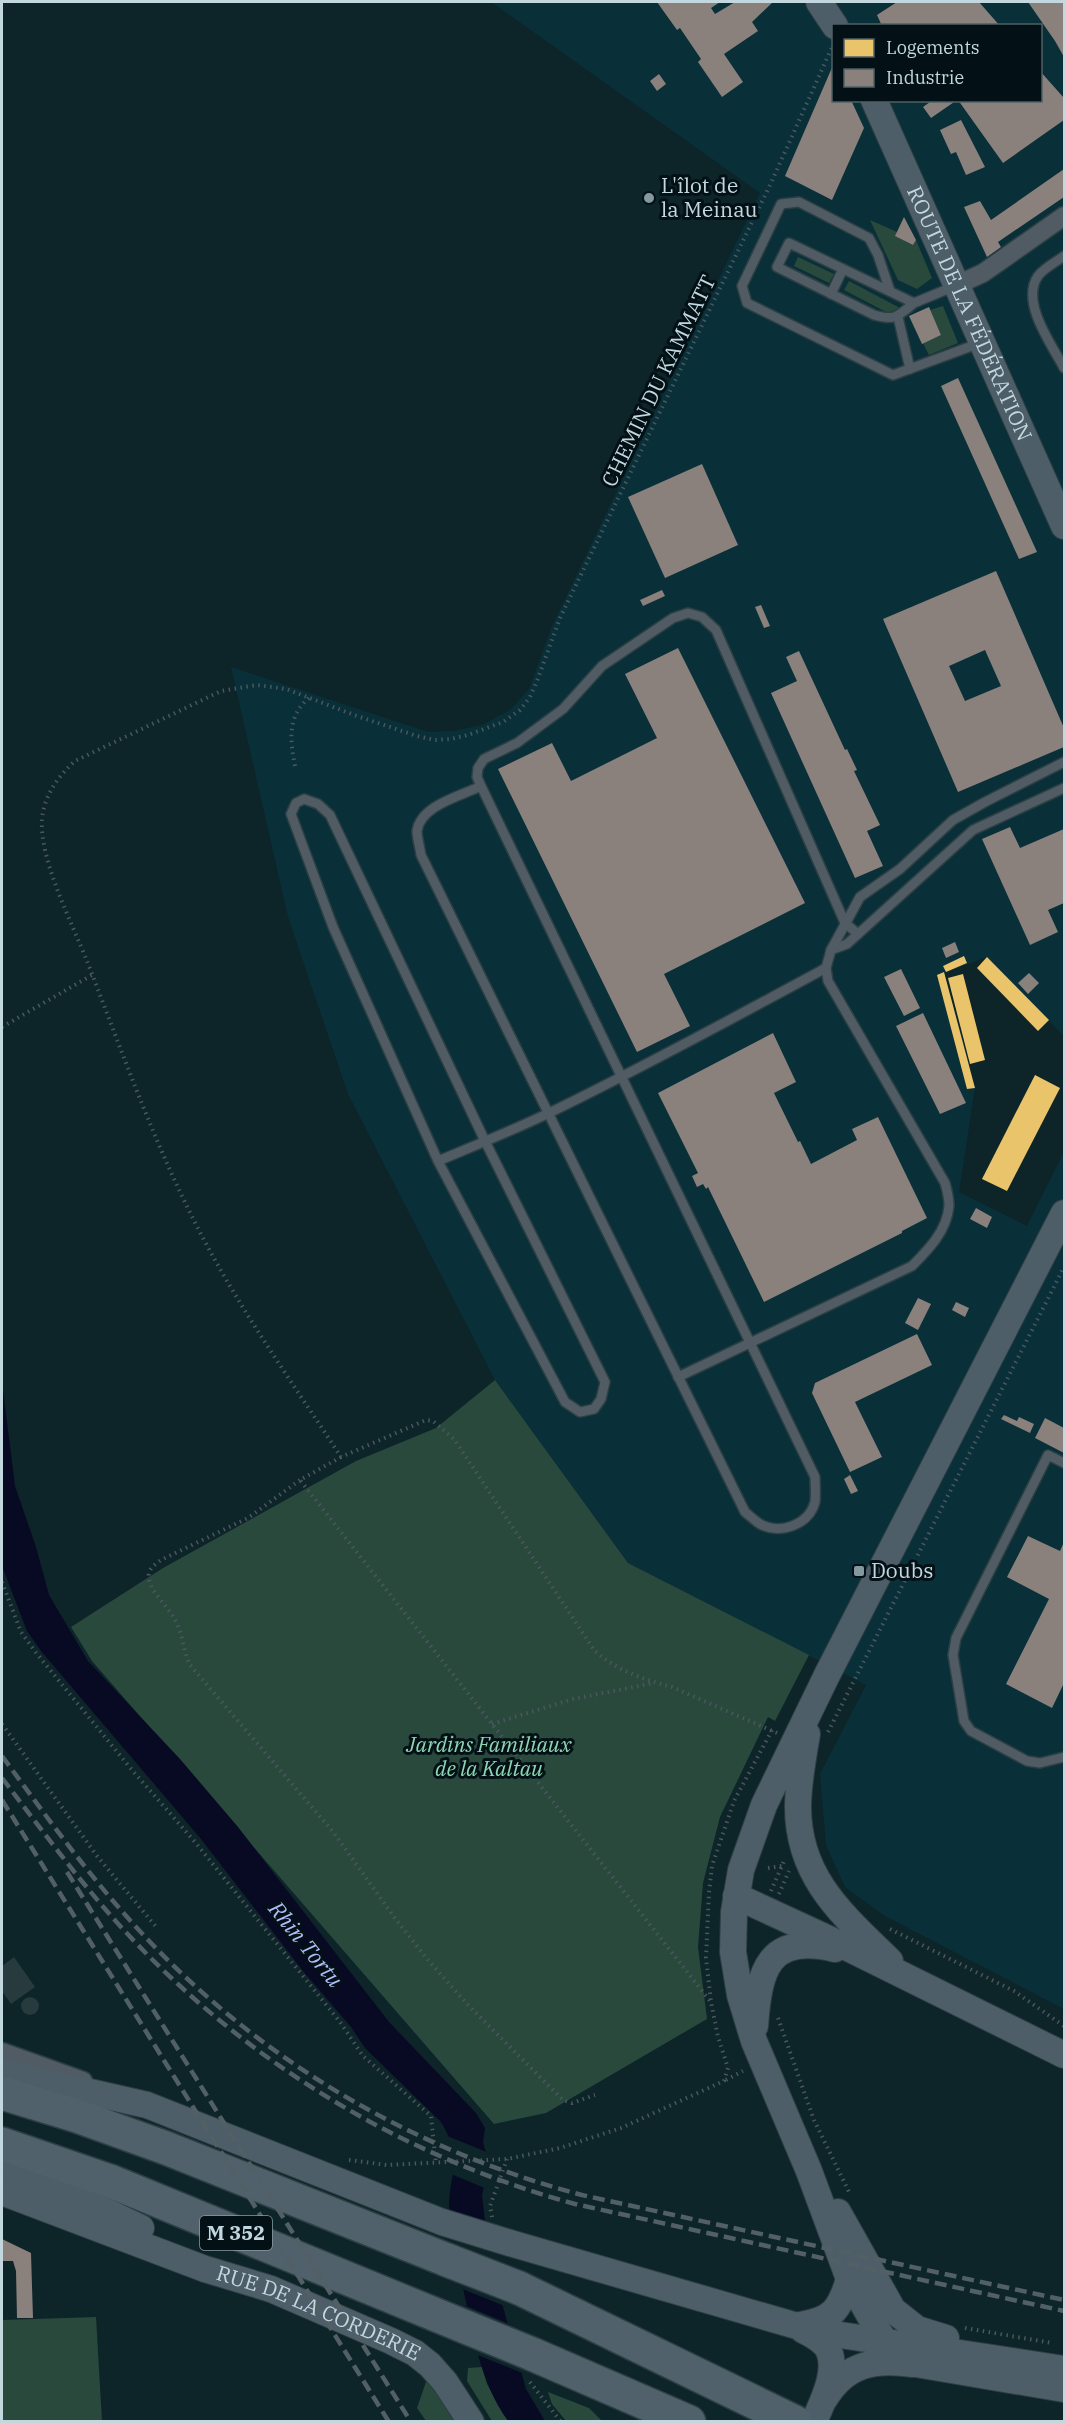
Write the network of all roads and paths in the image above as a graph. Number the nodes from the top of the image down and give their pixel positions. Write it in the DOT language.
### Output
graph roads {
  1 [pos="819,2"];
  2 [pos="834,24"];
  3 [pos="832,49"];
  4 [pos="875,102"];
  5 [pos="1065,216"];
  6 [pos="1065,256"];
  7 [pos="843,269"];
  8 [pos="957,285"];
  9 [pos="890,291"];
  10 [pos="831,294"];
  11 [pos="914,303"];
  12 [pos="898,317"];
  13 [pos="982,342"];
  14 [pos="1065,368"];
  15 [pos="910,369"];
  16 [pos="1065,526"];
  17 [pos="309,698"];
  18 [pos="1065,762"];
  19 [pos="296,766"];
  20 [pos="482,786"];
  21 [pos="1065,788"];
  22 [pos="845,923"];
  23 [pos="858,934"];
  24 [pos="831,950"];
  25 [pos="826,968"];
  26 [pos="92,975"];
  27 [pos="2,1027"];
  28 [pos="622,1077"];
  29 [pos="548,1113"];
  30 [pos="484,1141"];
  31 [pos="438,1161"];
  32 [pos="1065,1213"];
  33 [pos="1065,1267"];
  34 [pos="750,1342"];
  35 [pos="678,1377"];
  36 [pos="341,1457"];
  37 [pos="1065,1463"];
  38 [pos="300,1480"];
  39 [pos="2,1582"];
  40 [pos="654,1683"];
  41 [pos="811,1710"];
  42 [pos="2,1724"];
  43 [pos="492,1724"];
  44 [pos="763,1727"];
  45 [pos="771,1730"];
  46 [pos="824,1742"];
  47 [pos="1065,1756"];
  48 [pos="791,1864"];
  49 [pos="768,1868"];
  50 [pos="736,1896"];
  51 [pos="885,1926"];
  52 [pos="157,1928"];
  53 [pos="908,1978"];
  54 [pos="711,2002"];
  55 [pos="775,2008"];
  56 [pos="1065,2026"];
  57 [pos="754,2041"];
  58 [pos="2,2052"];
  59 [pos="1065,2055"];
  60 [pos="6,2089"];
  61 [pos="595,2095"];
  62 [pos="147,2105"];
  63 [pos="2,2144"];
  64 [pos="2,2166"];
  65 [pos="809,2171"];
  66 [pos="2,2192"];
  67 [pos="852,2199"];
  68 [pos="849,2279"];
  69 [pos="271,2289"];
  70 [pos="797,2326"];
  71 [pos="954,2326"];
  72 [pos="884,2341"];
  73 [pos="1059,2351"];
  74 [pos="916,2364"];
  75 [pos="1065,2370"];
  76 [pos="1065,2389"];
  77 [pos="806,2417"];
  78 [pos="471,2421"];
  79 [pos="689,2421"];
  1 -- 2 [label="street"];
  3 -- 17 [label="path, CHEMIN DU KAMMATT"];
  4 -- 8 [label="street, ROUTE DE LA FÉDÉRATION"];
  5 -- 8 [label="street"];
  6 -- 14 [label="lane"];
  7 -- 9 [label="lane"];
  7 -- 10 [label="lane"];
  7 -- 10 [label="lane"];
  8 -- 11 [label="lane"];
  8 -- 13 [label="street, ROUTE DE LA FÉDÉRATION"];
  9 -- 11 [label="lane"];
  9 -- 15 [label="lane"];
  10 -- 12 [label="lane"];
  11 -- 12 [label="lane"];
  12 -- 15 [label="lane"];
  13 -- 15 [label="lane"];
  13 -- 16 [label="street, ROUTE DE LA FÉDÉRATION"];
  17 -- 19 [label="path"];
  17 -- 26 [label="path"];
  18 -- 22 [label="lane"];
  20 -- 22 [label="lane"];
  20 -- 28 [label="lane"];
  20 -- 29 [label="lane"];
  21 -- 23 [label="lane"];
  22 -- 23 [label="lane"];
  22 -- 24 [label="lane"];
  23 -- 24 [label="lane"];
  24 -- 25 [label="lane"];
  25 -- 28 [label="lane"];
  25 -- 34 [label="lane"];
  26 -- 27 [label="path"];
  26 -- 36 [label="path"];
  28 -- 29 [label="lane"];
  28 -- 34 [label="lane"];
  29 -- 30 [label="lane"];
  29 -- 35 [label="lane"];
  30 -- 31 [label="lane"];
  30 -- 31 [label="lane"];
  30 -- 31 [label="lane"];
  32 -- 41 [label="street"];
  33 -- 46 [label="path"];
  34 -- 35 [label="lane"];
  34 -- 35 [label="lane"];
  36 -- 38 [label="path"];
  36 -- 40 [label="path"];
  37 -- 47 [label="lane"];
  38 -- 43 [label="path"];
  38 -- 61 [label="path"];
  39 -- 54 [label="path"];
  40 -- 43 [label="path"];
  40 -- 44 [label="path"];
  41 -- 50 [label="street"];
  41 -- 53 [label="street"];
  42 -- 52 [label="path"];
  43 -- 54 [label="path"];
  45 -- 54 [label="path"];
  48 -- 49 [label="path"];
  50 -- 53 [label="street"];
  50 -- 57 [label="street"];
  51 -- 56 [label="path"];
  53 -- 57 [label="street"];
  53 -- 59 [label="street"];
  55 -- 67 [label="path"];
  57 -- 65 [label="street"];
  58 -- 62 [label="street"];
  60 -- 62 [label="street"];
  60 -- 77 [label="highway, M 352, bridge"];
  62 -- 70 [label="street, bridge"];
  63 -- 79 [label="highway, M 352, bridge"];
  64 -- 69 [label="street"];
  65 -- 68 [label="street"];
  65 -- 73 [label="street"];
  66 -- 69 [label="street, RUE DE LA CORDERIE"];
  68 -- 70 [label="street"];
  68 -- 72 [label="street"];
  69 -- 78 [label="street, RUE DE LA CORDERIE"];
  70 -- 72 [label="street"];
  70 -- 77 [label="street"];
  71 -- 73 [label="path"];
  72 -- 74 [label="street"];
  72 -- 75 [label="street"];
  74 -- 76 [label="street"];
  74 -- 77 [label="street"];
}
